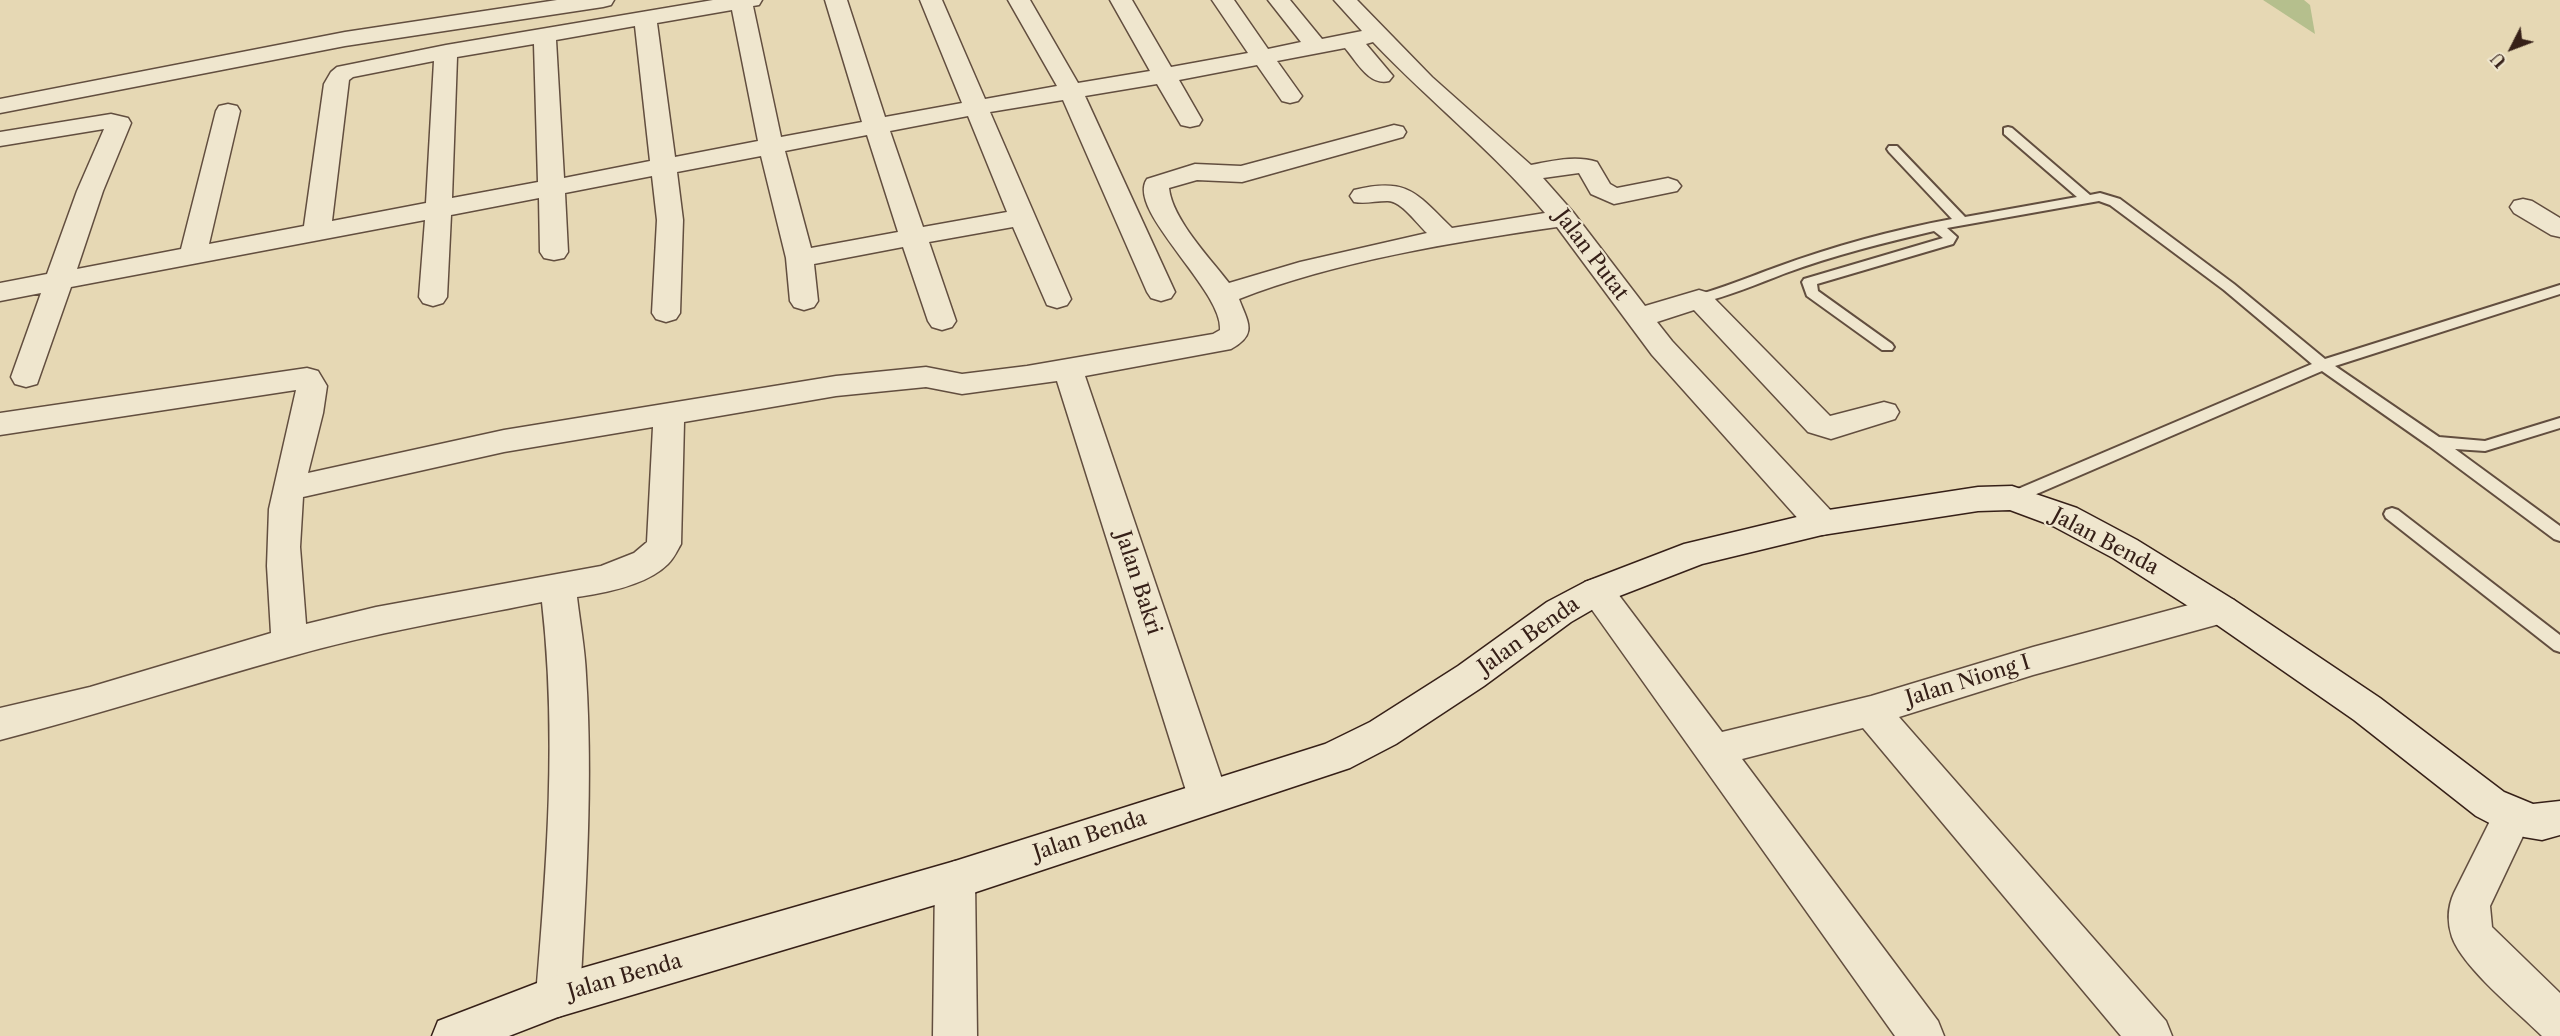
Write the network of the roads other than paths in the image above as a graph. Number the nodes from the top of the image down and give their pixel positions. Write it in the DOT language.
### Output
graph roads {
  1 [pos="603,0"];
  2 [pos="836,0"];
  3 [pos="931,0"];
  4 [pos="1019,0"];
  5 [pos="1121,0"];
  6 [pos="1223,0"];
  7 [pos="1279,0"];
  8 [pos="1345,0"];
  9 [pos="746,1"];
  10 [pos="552,4"];
  11 [pos="645,18"];
  12 [pos="1377,35"];
  13 [pos="545,36"];
  14 [pos="1351,40"];
  15 [pos="1316,46"];
  16 [pos="446,52"];
  17 [pos="1263,57"];
  18 [pos="1166,75"];
  19 [pos="1381,76"];
  20 [pos="1071,91"];
  21 [pos="1290,96"];
  22 [pos="0,106"];
  23 [pos="978,107"];
  24 [pos="228,111"];
  25 [pos="1190,120"];
  26 [pos="876,127"];
  27 [pos="2008,131"];
  28 [pos="1394,132"];
  29 [pos="0,139"];
  30 [pos="771,146"];
  31 [pos="1893,149"];
  32 [pos="664,167"];
  33 [pos="1525,173"];
  34 [pos="1668,186"];
  35 [pos="553,188"];
  36 [pos="1364,196"];
  37 [pos="2087,199"];
  38 [pos="2523,207"];
  39 [pos="438,208"];
  40 [pos="1023,217"];
  41 [pos="1564,218"];
  42 [pos="1962,222"];
  43 [pos="1936,226"];
  44 [pos="2560,229"];
  45 [pos="316,232"];
  46 [pos="1446,237"];
  47 [pos="914,238"];
  48 [pos="554,252"];
  49 [pos="193,255"];
  50 [pos="800,258"];
  51 [pos="60,279"];
  52 [pos="2560,289"];
  53 [pos="0,292"];
  54 [pos="1161,292"];
  55 [pos="1223,295"];
  56 [pos="433,297"];
  57 [pos="1057,299"];
  58 [pos="1699,299"];
  59 [pos="804,301"];
  60 [pos="666,313"];
  61 [pos="1638,318"];
  62 [pos="942,321"];
  63 [pos="1887,347"];
  64 [pos="2323,365"];
  65 [pos="1068,369"];
  66 [pos="26,377"];
  67 [pos="1884,412"];
  68 [pos="669,414"];
  69 [pos="2560,423"];
  70 [pos="0,424"];
  71 [pos="2435,442"];
  72 [pos="288,489"];
  73 [pos="2012,498"];
  74 [pos="2392,514"];
  75 [pos="1822,523"];
  76 [pos="2560,535"];
  77 [pos="558,586"];
  78 [pos="1597,591"];
  79 [pos="2222,610"];
  80 [pos="290,642"];
  81 [pos="2560,645"];
  82 [pos="1871,711"];
  83 [pos="0,723"];
  84 [pos="1713,750"];
  85 [pos="1208,797"];
  86 [pos="2512,817"];
  87 [pos="2560,818"];
  88 [pos="955,880"];
  89 [pos="558,996"];
  90 [pos="2560,1023"];
  91 [pos="454,1036"];
  92 [pos="956,1036"];
  93 [pos="1922,1036"];
  94 [pos="2150,1036"];
  1 -- 10 [label="street"];
  2 -- 26 [label="street"];
  3 -- 23 [label="street"];
  4 -- 20 [label="street"];
  5 -- 18 [label="street"];
  6 -- 17 [label="street"];
  7 -- 15 [label="street"];
  8 -- 12 [label="street, Jalan Putat"];
  9 -- 11 [label="street"];
  9 -- 30 [label="street"];
  10 -- 22 [label="street"];
  11 -- 13 [label="street"];
  11 -- 32 [label="street"];
  12 -- 14 [label="street"];
  12 -- 33 [label="street, Jalan Putat"];
  13 -- 16 [label="street"];
  13 -- 35 [label="street"];
  14 -- 15 [label="street"];
  14 -- 19 [label="street"];
  15 -- 17 [label="street"];
  16 -- 39 [label="street"];
  16 -- 45 [label="street"];
  17 -- 18 [label="street"];
  17 -- 21 [label="street"];
  18 -- 20 [label="street"];
  18 -- 25 [label="street"];
  20 -- 23 [label="street"];
  20 -- 54 [label="street"];
  23 -- 26 [label="street"];
  23 -- 40 [label="street"];
  24 -- 49 [label="street"];
  26 -- 30 [label="street"];
  26 -- 47 [label="street"];
  27 -- 37 [label="lane"];
  28 -- 55 [label="street"];
  29 -- 51 [label="street"];
  30 -- 32 [label="street"];
  30 -- 50 [label="street"];
  31 -- 42 [label="lane"];
  32 -- 35 [label="street"];
  32 -- 60 [label="street"];
  33 -- 34 [label="street"];
  33 -- 41 [label="street, Jalan Putat"];
  35 -- 39 [label="street"];
  35 -- 48 [label="street"];
  36 -- 46 [label="street"];
  37 -- 42 [label="lane"];
  37 -- 64 [label="lane"];
  38 -- 44 [label="street"];
  39 -- 45 [label="street"];
  39 -- 56 [label="street"];
  40 -- 47 [label="street"];
  40 -- 57 [label="street"];
  41 -- 46 [label="street"];
  41 -- 61 [label="street, Jalan Putat"];
  42 -- 43 [label="lane"];
  43 -- 58 [label="lane"];
  43 -- 63 [label="lane"];
  45 -- 49 [label="street"];
  46 -- 55 [label="street"];
  47 -- 50 [label="street"];
  47 -- 62 [label="street"];
  49 -- 51 [label="street"];
  50 -- 59 [label="street"];
  51 -- 53 [label="street"];
  51 -- 66 [label="street"];
  52 -- 64 [label="lane"];
  55 -- 65 [label="street"];
  58 -- 61 [label="street"];
  58 -- 67 [label="street"];
  61 -- 75 [label="street, Jalan Putat"];
  64 -- 71 [label="lane"];
  64 -- 73 [label="lane"];
  65 -- 68 [label="street"];
  65 -- 85 [label="street, Jalan Bakri"];
  68 -- 72 [label="street"];
  68 -- 77 [label="street"];
  69 -- 71 [label="lane"];
  70 -- 72 [label="street"];
  71 -- 76 [label="lane"];
  72 -- 80 [label="street"];
  73 -- 75 [label="street, Jalan Benda"];
  73 -- 79 [label="street, Jalan Benda"];
  74 -- 81 [label="lane"];
  75 -- 78 [label="street, Jalan Benda"];
  77 -- 80 [label="street"];
  77 -- 89 [label="street"];
  78 -- 84 [label="street"];
  78 -- 85 [label="street, Jalan Benda"];
  79 -- 82 [label="street, Jalan Niong I"];
  79 -- 86 [label="street, Jalan Benda"];
  80 -- 83 [label="street"];
  82 -- 84 [label="street, Jalan Niong I"];
  82 -- 94 [label="street"];
  84 -- 93 [label="street"];
  85 -- 88 [label="street, Jalan Benda"];
  86 -- 87 [label="street, Jalan Benda"];
  86 -- 90 [label="street"];
  88 -- 89 [label="street, Jalan Benda"];
  88 -- 92 [label="street"];
  89 -- 91 [label="street, Jalan Benda"];
}
